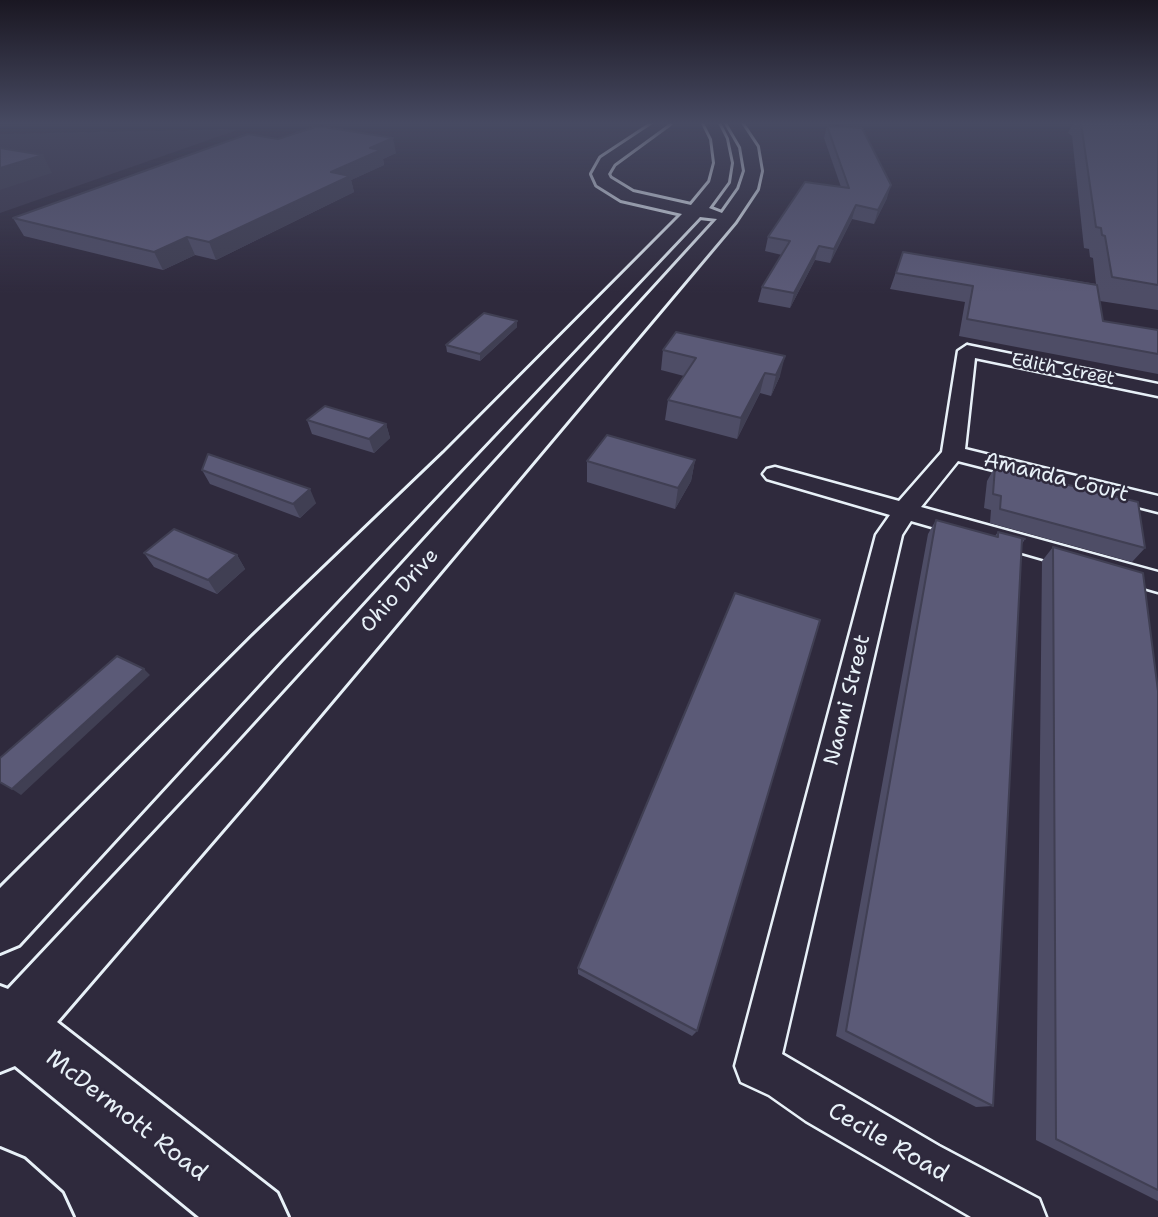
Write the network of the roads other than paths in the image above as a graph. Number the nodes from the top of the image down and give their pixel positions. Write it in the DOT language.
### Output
graph roads {
  1 [pos="602,180"];
  2 [pos="719,180"];
  3 [pos="750,180"];
  4 [pos="717,216"];
  5 [pos="1158,390"];
  6 [pos="953,453"];
  7 [pos="775,474"];
  8 [pos="1158,504"];
  9 [pos="905,510"];
  10 [pos="1158,582"];
  11 [pos="0,926"];
  12 [pos="4,1028"];
  13 [pos="757,1066"];
  14 [pos="0,1183"];
  15 [pos="38,1217"];
  16 [pos="253,1217"];
  17 [pos="1021,1217"];
  1 -- 4 [label="main road"];
  2 -- 4 [label="main road, Ohio Drive"];
  3 -- 4 [label="main road, Ohio Drive"];
  4 -- 11 [label="main road, Ohio Drive"];
  4 -- 12 [label="main road, Ohio Drive"];
  5 -- 6 [label="street, Edith Street"];
  6 -- 8 [label="street, Amanda Court"];
  6 -- 9 [label="street, Naomi Street"];
  7 -- 9 [label="street"];
  9 -- 10 [label="street"];
  9 -- 13 [label="street, Naomi Street"];
  12 -- 16 [label="main road, McDermott Road"];
  13 -- 17 [label="street, Cecile Road"];
  14 -- 15 [label="main road"];
}
